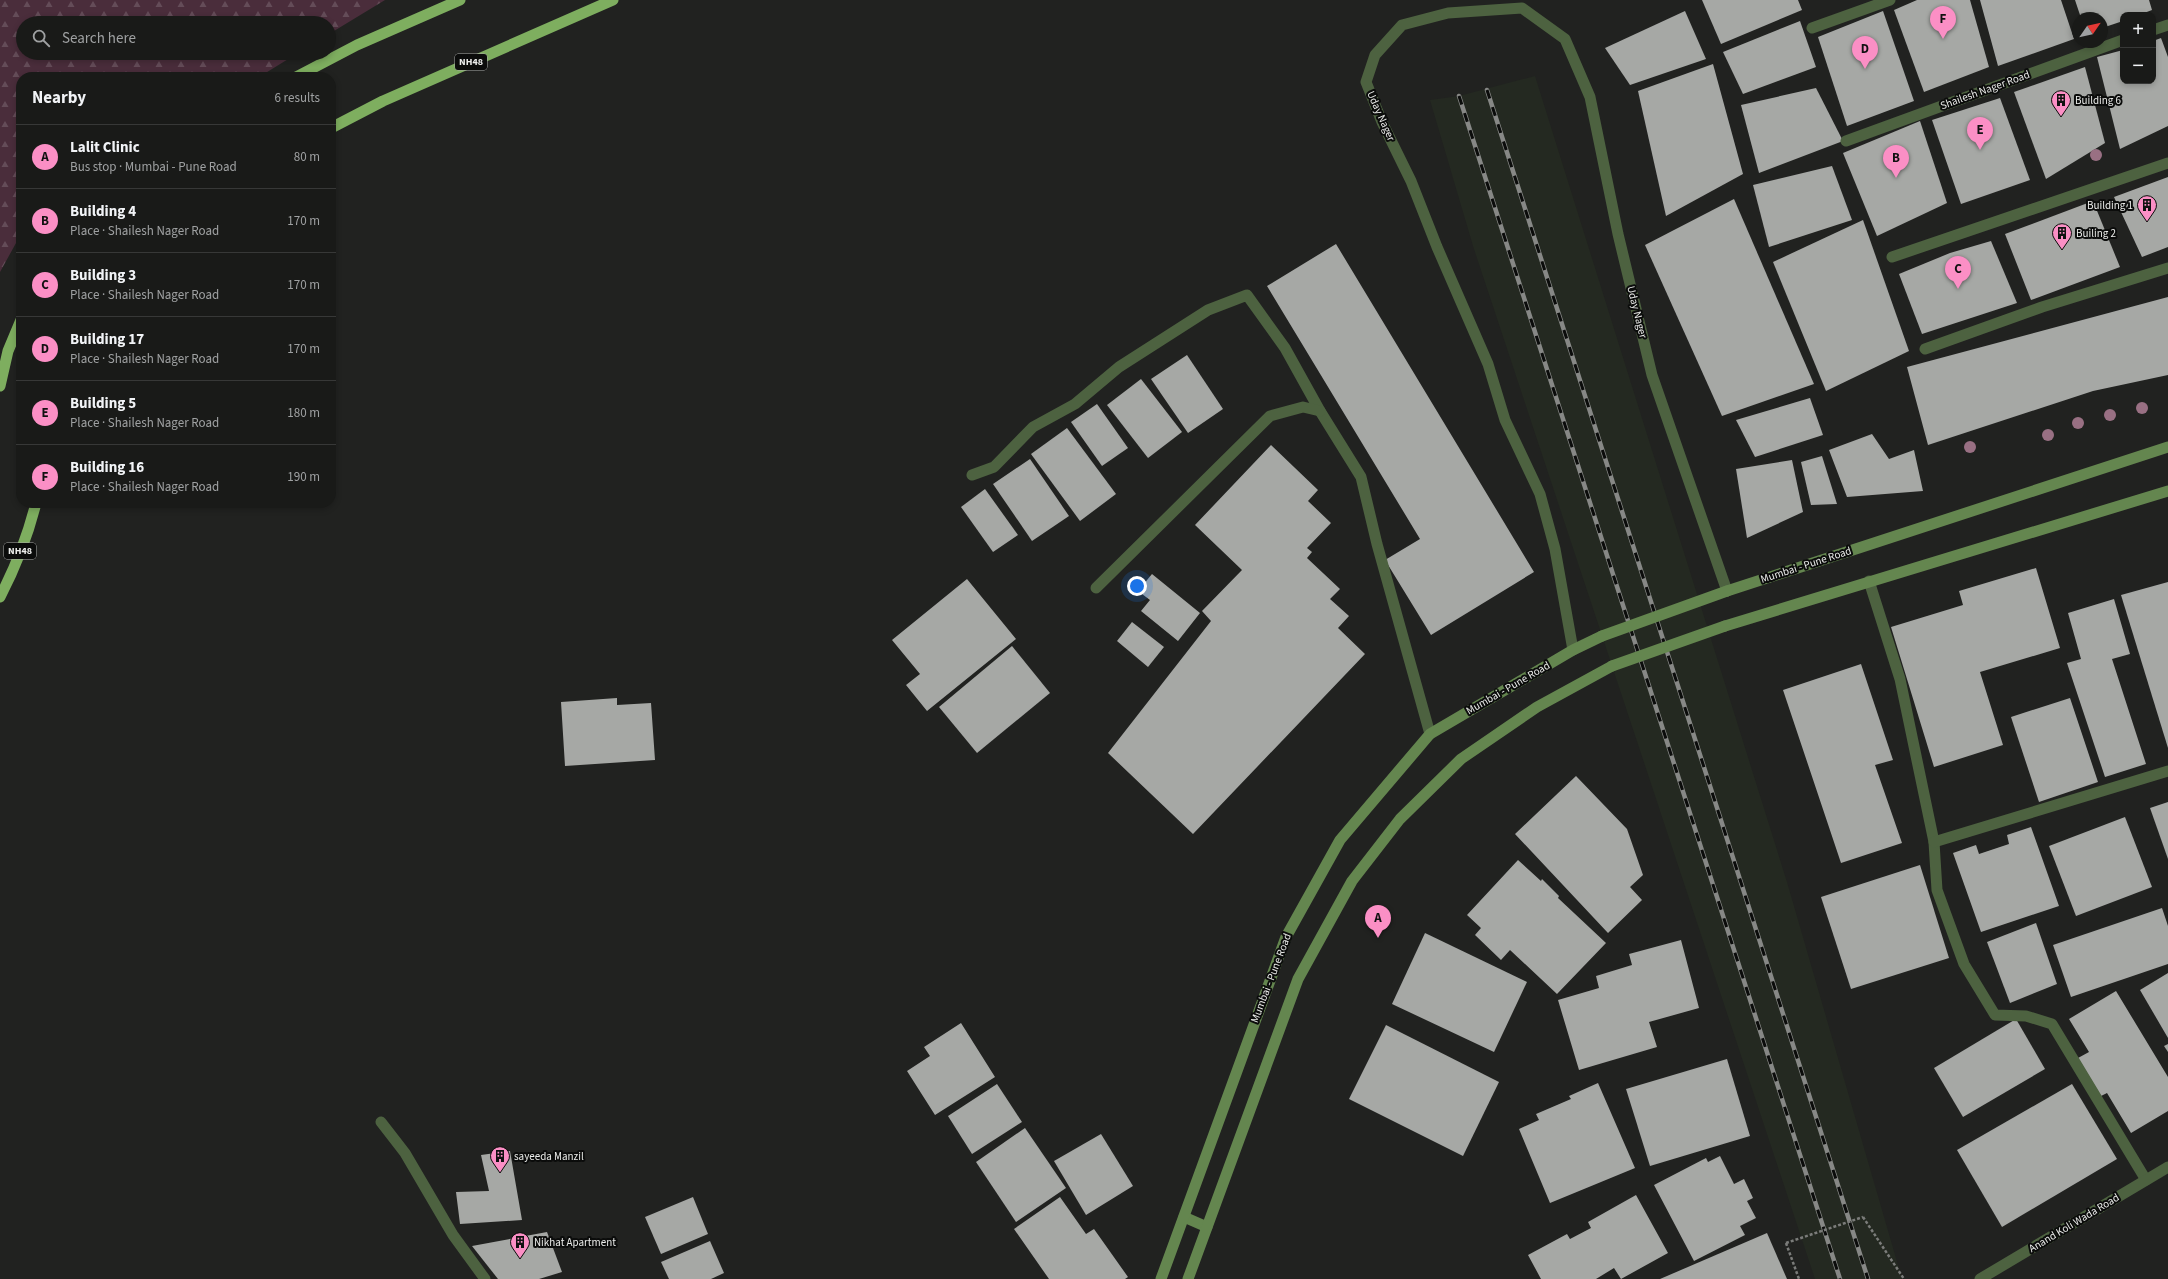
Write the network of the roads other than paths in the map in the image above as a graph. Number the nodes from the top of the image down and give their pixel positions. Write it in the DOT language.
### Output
graph roads {
  1 [pos="460,0"];
  2 [pos="614,0"];
  3 [pos="1890,0"];
  4 [pos="2168,25"];
  5 [pos="1812,28"];
  6 [pos="2156,29"];
  7 [pos="2120,41"];
  8 [pos="336,56"];
  9 [pos="328,60"];
  10 [pos="306,72"];
  11 [pos="336,125"];
  12 [pos="1846,141"];
  13 [pos="2168,163"];
  14 [pos="1892,257"];
  15 [pos="2168,268"];
  16 [pos="16,332"];
  17 [pos="1925,349"];
  18 [pos="0,386"];
  19 [pos="1320,411"];
  20 [pos="2168,447"];
  21 [pos="972,475"];
  22 [pos="2168,491"];
  23 [pos="35,508"];
  24 [pos="1869,581"];
  25 [pos="1096,588"];
  26 [pos="1727,591"];
  27 [pos="0,597"];
  28 [pos="1573,650"];
  29 [pos="1430,734"];
  30 [pos="2168,771"];
  31 [pos="1934,842"];
  32 [pos="381,1122"];
  33 [pos="2168,1167"];
  34 [pos="2146,1180"];
  35 [pos="1184,1217"];
  36 [pos="1207,1227"];
  37 [pos="485,1279"];
  38 [pos="1161,1279"];
  39 [pos="1188,1279"];
  40 [pos="1980,1279"];
  1 -- 8 [label="highway"];
  2 -- 11 [label="highway, NH48"];
  3 -- 5 [label="street"];
  4 -- 6 [label="street"];
  7 -- 12 [label="street, Shailesh Nager Road"];
  9 -- 10 [label="highway"];
  13 -- 14 [label="street"];
  15 -- 17 [label="street"];
  16 -- 18 [label="highway"];
  19 -- 21 [label="street"];
  19 -- 25 [label="street"];
  19 -- 29 [label="street"];
  20 -- 26 [label="main road, Mumbai - Pune Road"];
  22 -- 24 [label="main road"];
  23 -- 27 [label="highway, NH48"];
  24 -- 31 [label="street"];
  24 -- 36 [label="main road, bridge"];
  26 -- 28 [label="main road, Mumbai - Pune Road, bridge"];
  26 -- 28 [label="street, Uday Nager"];
  28 -- 29 [label="main road, Mumbai - Pune Road"];
  29 -- 35 [label="main road, Mumbai - Pune Road"];
  30 -- 31 [label="street"];
  31 -- 34 [label="street"];
  32 -- 37 [label="street"];
  33 -- 34 [label="street, Anand Koli Wada Road"];
  34 -- 40 [label="street, Anand Koli Wada Road"];
  35 -- 36 [label="main road"];
  35 -- 38 [label="main road, Mumbai - Pune Road"];
  36 -- 39 [label="main road"];
}
